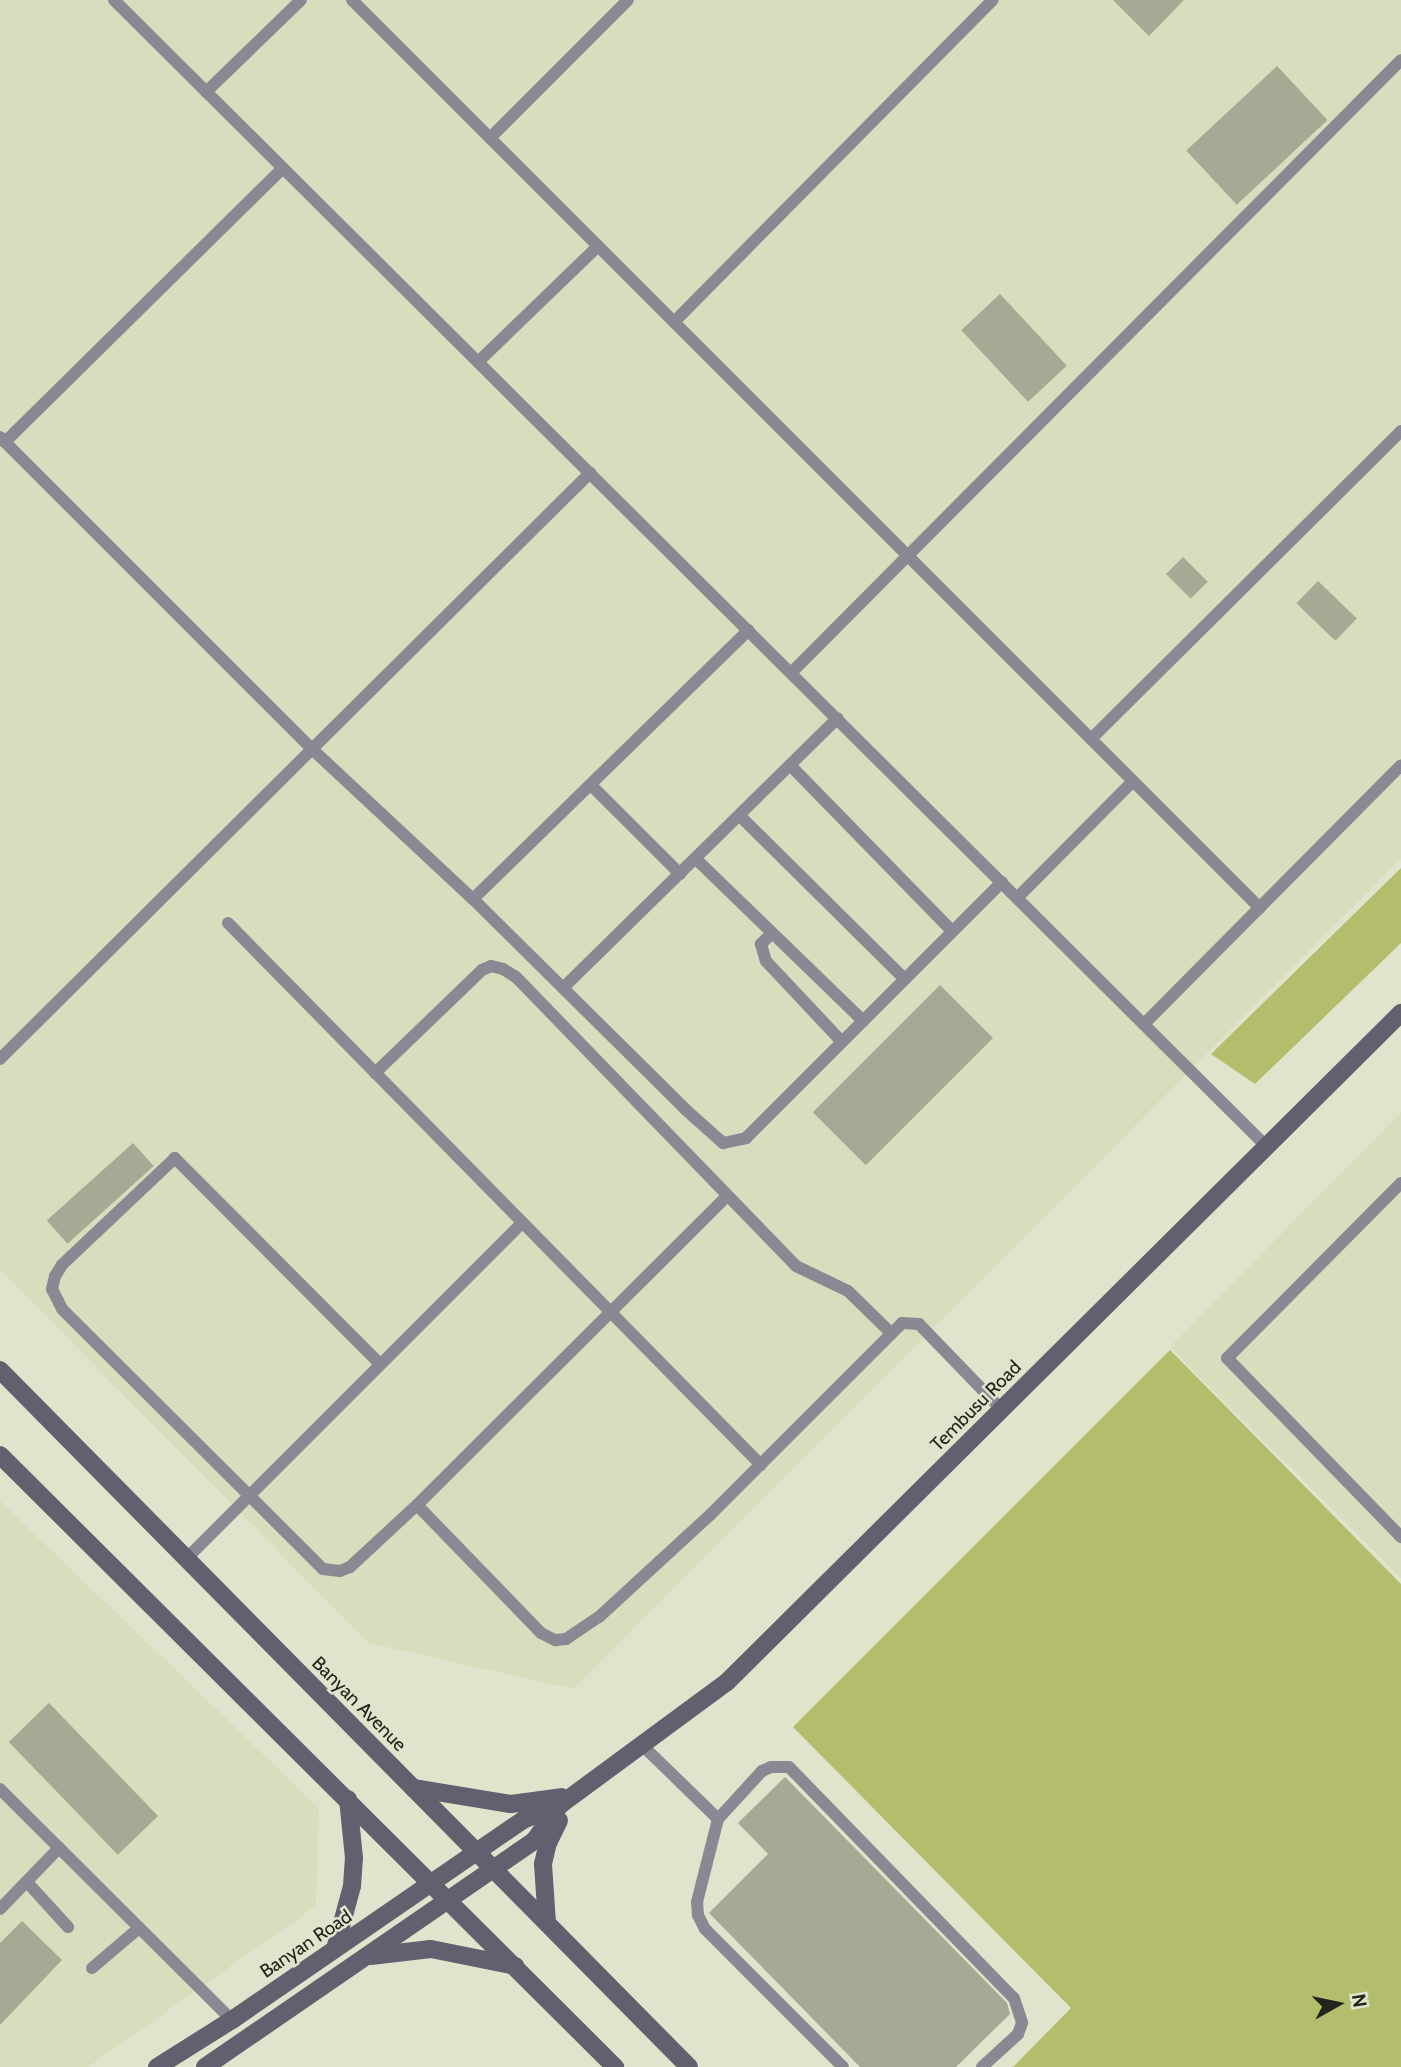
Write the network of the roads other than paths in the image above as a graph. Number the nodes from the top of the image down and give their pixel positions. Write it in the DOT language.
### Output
graph roads {
  1 [pos="114,0"];
  2 [pos="301,0"];
  3 [pos="352,0"];
  4 [pos="628,0"];
  5 [pos="993,0"];
  6 [pos="1401,60"];
  7 [pos="206,92"];
  8 [pos="490,138"];
  9 [pos="283,168"];
  10 [pos="598,246"];
  11 [pos="674,322"];
  12 [pos="478,362"];
  13 [pos="1401,432"];
  14 [pos="2,439"];
  15 [pos="590,473"];
  16 [pos="909,557"];
  17 [pos="748,629"];
  18 [pos="792,672"];
  19 [pos="838,718"];
  20 [pos="1091,740"];
  21 [pos="312,749"];
  22 [pos="790,765"];
  23 [pos="1401,765"];
  24 [pos="1133,781"];
  25 [pos="591,785"];
  26 [pos="740,816"];
  27 [pos="696,859"];
  28 [pos="680,874"];
  29 [pos="1002,882"];
  30 [pos="1018,897"];
  31 [pos="473,899"];
  32 [pos="1260,908"];
  33 [pos="228,923"];
  34 [pos="952,931"];
  35 [pos="772,933"];
  36 [pos="905,979"];
  37 [pos="564,988"];
  38 [pos="1401,1013"];
  39 [pos="863,1021"];
  40 [pos="1145,1023"];
  41 [pos="842,1042"];
  42 [pos="0,1059"];
  43 [pos="375,1073"];
  44 [pos="1267,1147"];
  45 [pos="1401,1183"];
  46 [pos="726,1197"];
  47 [pos="522,1223"];
  48 [pos="610,1312"];
  49 [pos="890,1332"];
  50 [pos="380,1364"];
  51 [pos="0,1370"];
  52 [pos="1002,1410"];
  53 [pos="0,1455"];
  54 [pos="761,1465"];
  55 [pos="248,1496"];
  56 [pos="417,1505"];
  57 [pos="1401,1537"];
  58 [pos="186,1559"];
  59 [pos="642,1745"];
  60 [pos="0,1788"];
  61 [pos="412,1788"];
  62 [pos="348,1799"];
  63 [pos="566,1800"];
  64 [pos="718,1819"];
  65 [pos="59,1847"];
  66 [pos="477,1853"];
  67 [pos="493,1869"];
  68 [pos="27,1882"];
  69 [pos="432,1883"];
  70 [pos="449,1899"];
  71 [pos="0,1909"];
  72 [pos="547,1923"];
  73 [pos="68,1927"];
  74 [pos="139,1927"];
  75 [pos="335,1949"];
  76 [pos="366,1956"];
  77 [pos="515,1966"];
  78 [pos="92,1968"];
  79 [pos="232,2020"];
  80 [pos="158,2067"];
  81 [pos="205,2067"];
  82 [pos="615,2067"];
  83 [pos="689,2067"];
  84 [pos="843,2067"];
  85 [pos="982,2067"];
  1 -- 7 [label="lane"];
  2 -- 7 [label="lane"];
  3 -- 8 [label="lane"];
  4 -- 8 [label="lane"];
  5 -- 11 [label="lane"];
  6 -- 16 [label="lane"];
  7 -- 9 [label="lane"];
  8 -- 10 [label="lane"];
  9 -- 12 [label="lane"];
  9 -- 14 [label="lane"];
  10 -- 11 [label="lane"];
  10 -- 12 [label="lane"];
  11 -- 16 [label="lane"];
  12 -- 15 [label="lane"];
  13 -- 20 [label="lane"];
  14 -- 21 [label="lane"];
  15 -- 17 [label="lane"];
  15 -- 21 [label="lane"];
  16 -- 18 [label="lane"];
  16 -- 20 [label="lane"];
  17 -- 18 [label="lane"];
  17 -- 25 [label="lane"];
  18 -- 19 [label="lane"];
  19 -- 22 [label="lane"];
  19 -- 29 [label="lane"];
  20 -- 24 [label="lane"];
  21 -- 31 [label="lane"];
  21 -- 42 [label="lane"];
  22 -- 26 [label="lane"];
  22 -- 34 [label="lane"];
  23 -- 32 [label="lane"];
  24 -- 30 [label="lane"];
  24 -- 32 [label="lane"];
  25 -- 28 [label="lane"];
  25 -- 31 [label="lane"];
  26 -- 27 [label="lane"];
  26 -- 36 [label="lane"];
  27 -- 28 [label="lane"];
  27 -- 35 [label="lane"];
  28 -- 37 [label="lane"];
  29 -- 30 [label="lane"];
  29 -- 34 [label="lane"];
  30 -- 40 [label="lane"];
  31 -- 37 [label="lane"];
  32 -- 40 [label="lane"];
  33 -- 43 [label="lane"];
  34 -- 36 [label="lane"];
  35 -- 39 [label="lane"];
  35 -- 41 [label="lane"];
  36 -- 39 [label="lane"];
  37 -- 41 [label="lane"];
  38 -- 44 [label="street, Tembusu Road"];
  39 -- 41 [label="lane"];
  40 -- 44 [label="lane"];
  43 -- 46 [label="lane"];
  43 -- 47 [label="lane"];
  44 -- 52 [label="street, Tembusu Road"];
  45 -- 57 [label="lane"];
  46 -- 48 [label="lane"];
  46 -- 49 [label="lane"];
  47 -- 48 [label="lane"];
  47 -- 50 [label="lane"];
  48 -- 54 [label="lane"];
  48 -- 56 [label="lane"];
  49 -- 52 [label="lane"];
  49 -- 54 [label="lane"];
  50 -- 55 [label="lane"];
  50 -- 55 [label="lane"];
  51 -- 58 [label="street, Banyan Avenue"];
  52 -- 59 [label="street, Tembusu Road"];
  53 -- 62 [label="street"];
  54 -- 56 [label="lane"];
  55 -- 56 [label="lane"];
  55 -- 58 [label="lane"];
  58 -- 61 [label="street, Banyan Avenue"];
  59 -- 63 [label="street, Tembusu Road"];
  59 -- 64 [label="lane"];
  60 -- 65 [label="lane"];
  61 -- 63 [label="street"];
  61 -- 66 [label="street, Banyan Avenue"];
  62 -- 69 [label="street"];
  62 -- 75 [label="street"];
  63 -- 66 [label="street, Tembusu Road"];
  63 -- 67 [label="street, Tembusu Road"];
  63 -- 72 [label="street"];
  64 -- 84 [label="lane"];
  64 -- 85 [label="lane"];
  65 -- 68 [label="lane"];
  65 -- 74 [label="lane"];
  66 -- 67 [label="street, Banyan Avenue"];
  66 -- 69 [label="street, Banyan Road"];
  67 -- 70 [label="street"];
  67 -- 72 [label="street, Banyan Avenue"];
  68 -- 71 [label="lane"];
  68 -- 73 [label="lane"];
  69 -- 70 [label="street"];
  69 -- 75 [label="street, Banyan Road"];
  70 -- 76 [label="street"];
  70 -- 77 [label="street"];
  72 -- 83 [label="street, Banyan Avenue"];
  74 -- 78 [label="lane"];
  74 -- 79 [label="lane"];
  75 -- 79 [label="street, Banyan Road"];
  76 -- 77 [label="street"];
  76 -- 81 [label="street"];
  77 -- 82 [label="street"];
  79 -- 80 [label="street, Banyan Road"];
}
